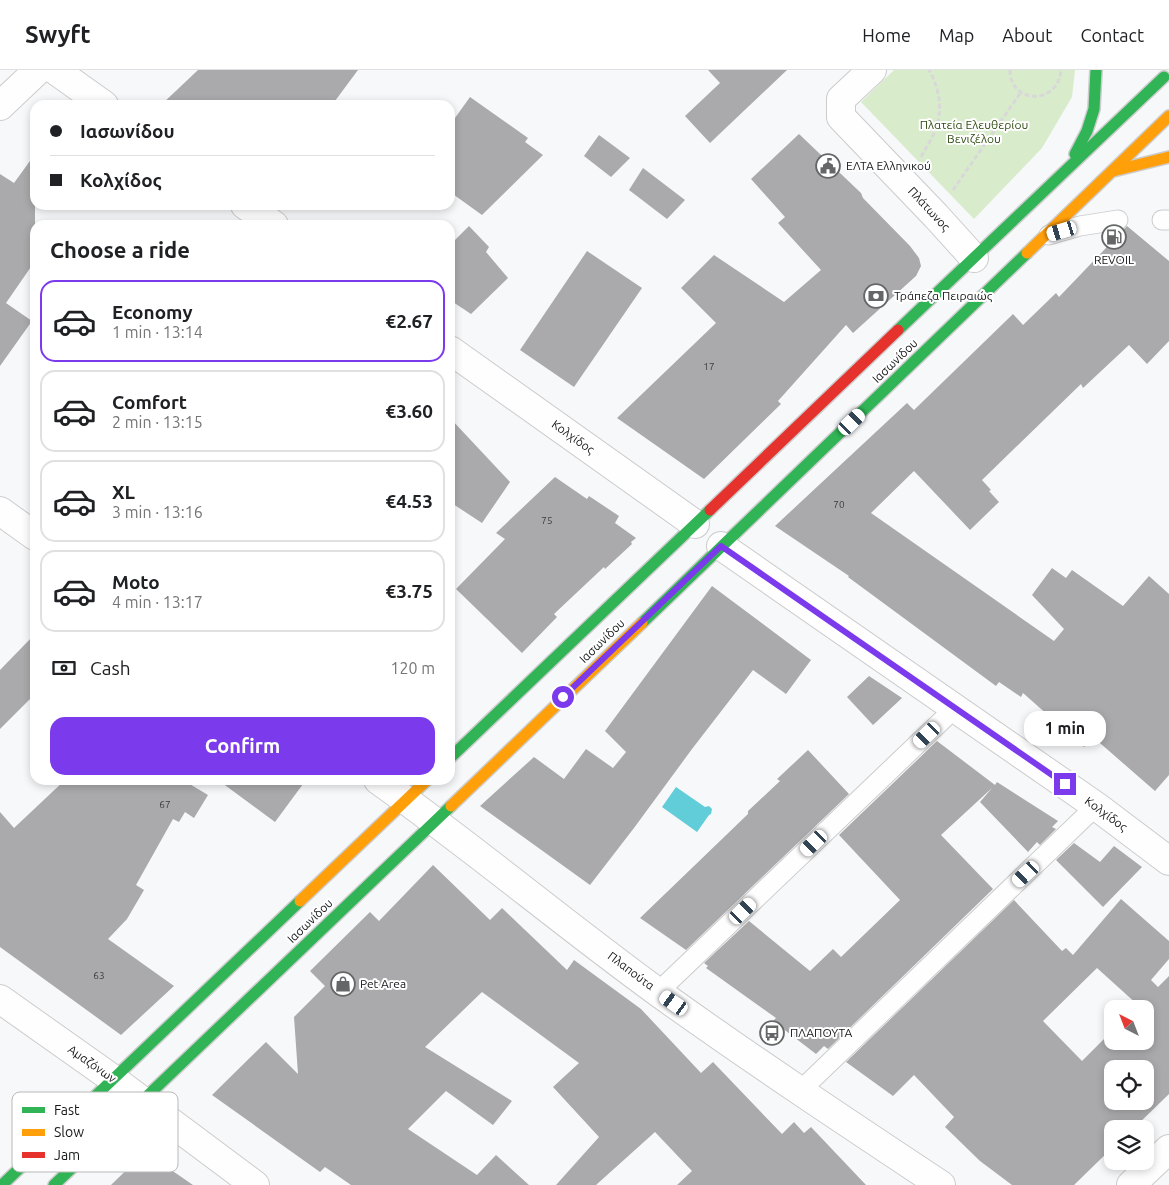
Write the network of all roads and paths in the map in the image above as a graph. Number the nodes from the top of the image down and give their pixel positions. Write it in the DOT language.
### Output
graph roads {
  1 [pos="38,70"];
  2 [pos="55,70"];
  3 [pos="872,70"];
  4 [pos="929,70"];
  5 [pos="1010,70"];
  6 [pos="1061,70"];
  7 [pos="1096,70"];
  8 [pos="1164,76"];
  9 [pos="1021,92"];
  10 [pos="97,100"];
  11 [pos="0,106"];
  12 [pos="1169,116"];
  13 [pos="1169,157"];
  14 [pos="1067,170"];
  15 [pos="1112,172"];
  16 [pos="902,180"];
  17 [pos="252,210"];
  18 [pos="936,216"];
  19 [pos="267,220"];
  20 [pos="1118,220"];
  21 [pos="1043,237"];
  22 [pos="974,258"];
  23 [pos="455,354"];
  24 [pos="0,511"];
  25 [pos="695,524"];
  26 [pos="30,532"];
  27 [pos="721,546"];
  28 [pos="955,708"];
  29 [pos="455,753"];
  30 [pos="385,785"];
  31 [pos="421,785"];
  32 [pos="406,800"];
  33 [pos="1096,806"];
  34 [pos="434,821"];
  35 [pos="1169,861"];
  36 [pos="658,992"];
  37 [pos="0,999"];
  38 [pos="113,1079"];
  39 [pos="99,1092"];
  40 [pos="130,1092"];
  41 [pos="151,1092"];
  42 [pos="799,1092"];
  43 [pos="178,1128"];
  44 [pos="1169,1149"];
  45 [pos="16,1172"];
  46 [pos="68,1172"];
  47 [pos="2,1185"];
  48 [pos="54,1185"];
  49 [pos="254,1185"];
  50 [pos="941,1185"];
  51 [pos="1131,1185"];
  1 -- 11 [label="street"];
  2 -- 10 [label="street"];
  3 -- 16 [label="street, Πλάτωνος"];
  4 -- 16 [label="path"];
  5 -- 9 [label="path"];
  6 -- 9 [label="path"];
  7 -- 14 [label="street"];
  8 -- 14 [label="street, Ιασωνίδου"];
  9 -- 18 [label="path"];
  12 -- 15 [label="street, Ιασωνίδου"];
  13 -- 15 [label="street"];
  14 -- 22 [label="street, Ιασωνίδου"];
  15 -- 21 [label="street, Ιασωνίδου"];
  16 -- 18 [label="street, Πλάτωνος"];
  17 -- 19 [label="street"];
  18 -- 22 [label="street, Πλάτωνος"];
  20 -- 21 [label="lane"];
  21 -- 27 [label="street, Ιασωνίδου"];
  22 -- 25 [label="street, Ιασωνίδου"];
  23 -- 25 [label="street, Κολχίδος"];
  24 -- 26 [label="street"];
  25 -- 29 [label="street, Ιασωνίδου"];
  27 -- 28 [label="street, Κολχίδος"];
  27 -- 34 [label="street, Ιασωνίδου"];
  28 -- 33 [label="street, Κολχίδος"];
  28 -- 36 [label="lane"];
  30 -- 32 [label="street, Πλαπούτα"];
  31 -- 32 [label="street, Ιασωνίδου"];
  32 -- 34 [label="street, Πλαπούτα"];
  32 -- 38 [label="street, Ιασωνίδου"];
  33 -- 35 [label="street, Κολχίδος"];
  33 -- 42 [label="lane"];
  34 -- 36 [label="street, Πλαπούτα"];
  34 -- 41 [label="street, Ιασωνίδου"];
  36 -- 42 [label="street, Πλαπούτα"];
  37 -- 38 [label="street, Αμαζόνων"];
  38 -- 39 [label="street, Ιασωνίδου"];
  38 -- 40 [label="street, Αμαζόνων"];
  42 -- 50 [label="street, Πλαπούτα"];
  43 -- 49 [label="street, Αμαζόνων"];
  44 -- 51 [label="street"];
  45 -- 47 [label="street, Ιασωνίδου"];
  46 -- 48 [label="street, Ιασωνίδου"];
}
